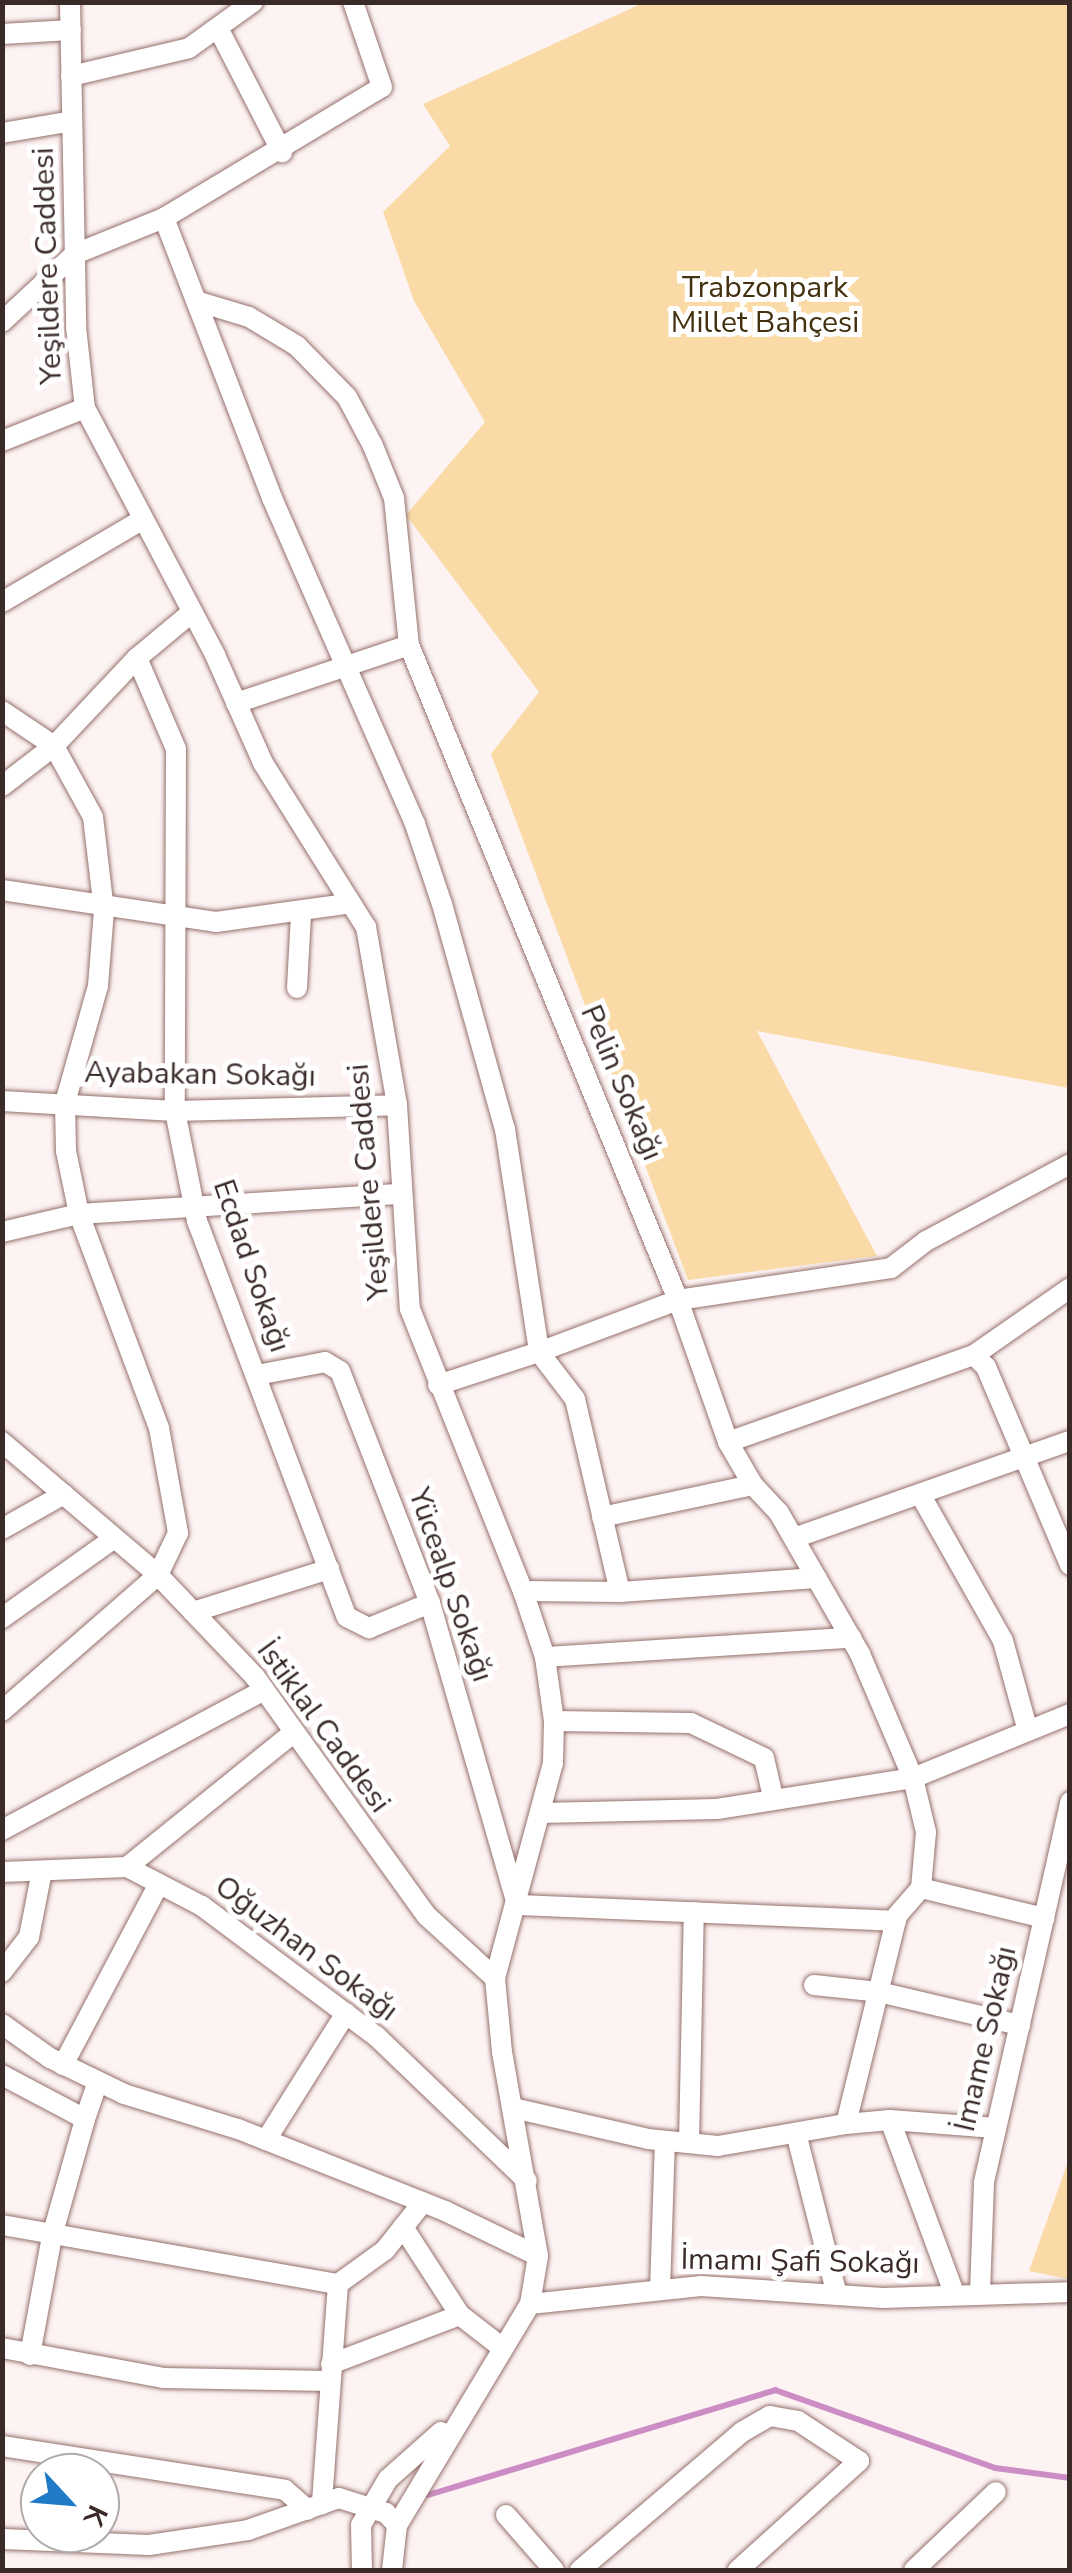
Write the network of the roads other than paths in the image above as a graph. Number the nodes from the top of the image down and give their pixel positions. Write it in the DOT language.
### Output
graph roads {
  1 [pos="70,2"];
  2 [pos="252,2"];
  3 [pos="353,2"];
  4 [pos="218,28"];
  5 [pos="70,30"];
  6 [pos="2,34"];
  7 [pos="72,76"];
  8 [pos="72,121"];
  9 [pos="2,133"];
  10 [pos="282,152"];
  11 [pos="164,218"];
  12 [pos="74,254"];
  13 [pos="196,300"];
  14 [pos="2,322"];
  15 [pos="85,408"];
  16 [pos="2,441"];
  17 [pos="142,520"];
  18 [pos="2,602"];
  19 [pos="191,612"];
  20 [pos="410,645"];
  21 [pos="137,658"];
  22 [pos="345,669"];
  23 [pos="236,703"];
  24 [pos="2,711"];
  25 [pos="54,746"];
  26 [pos="2,786"];
  27 [pos="2,890"];
  28 [pos="346,904"];
  29 [pos="104,910"];
  30 [pos="301,914"];
  31 [pos="174,919"];
  32 [pos="297,988"];
  33 [pos="2,1102"];
  34 [pos="65,1103"];
  35 [pos="398,1106"];
  36 [pos="175,1110"];
  37 [pos="1070,1164"];
  38 [pos="401,1194"];
  39 [pos="194,1211"];
  40 [pos="79,1214"];
  41 [pos="2,1232"];
  42 [pos="1070,1288"];
  43 [pos="678,1300"];
  44 [pos="538,1352"];
  45 [pos="974,1355"];
  46 [pos="258,1376"];
  47 [pos="438,1385"];
  48 [pos="1070,1440"];
  49 [pos="2,1442"];
  50 [pos="728,1442"];
  51 [pos="1020,1458"];
  52 [pos="753,1485"];
  53 [pos="64,1494"];
  54 [pos="920,1494"];
  55 [pos="602,1517"];
  56 [pos="2,1529"];
  57 [pos="794,1538"];
  58 [pos="113,1539"];
  59 [pos="1070,1565"];
  60 [pos="330,1569"];
  61 [pos="158,1576"];
  62 [pos="816,1578"];
  63 [pos="523,1591"];
  64 [pos="620,1592"];
  65 [pos="430,1603"];
  66 [pos="194,1612"];
  67 [pos="2,1618"];
  68 [pos="852,1638"];
  69 [pos="544,1658"];
  70 [pos="264,1690"];
  71 [pos="2,1711"];
  72 [pos="1070,1714"];
  73 [pos="554,1721"];
  74 [pos="1028,1731"];
  75 [pos="292,1734"];
  76 [pos="912,1778"];
  77 [pos="772,1796"];
  78 [pos="1070,1802"];
  79 [pos="541,1813"];
  80 [pos="2,1830"];
  81 [pos="127,1867"];
  82 [pos="42,1871"];
  83 [pos="2,1872"];
  84 [pos="159,1884"];
  85 [pos="921,1888"];
  86 [pos="516,1904"];
  87 [pos="694,1912"];
  88 [pos="1044,1918"];
  89 [pos="896,1921"];
  90 [pos="2,1972"];
  91 [pos="495,1978"];
  92 [pos="814,1985"];
  93 [pos="878,1992"];
  94 [pos="346,2013"];
  95 [pos="1020,2025"];
  96 [pos="4,2029"];
  97 [pos="63,2065"];
  98 [pos="2,2075"];
  99 [pos="98,2082"];
  100 [pos="513,2108"];
  101 [pos="85,2119"];
  102 [pos="890,2120"];
  103 [pos="846,2124"];
  104 [pos="996,2128"];
  105 [pos="796,2132"];
  106 [pos="266,2140"];
  107 [pos="664,2141"];
  108 [pos="689,2143"];
  109 [pos="527,2181"];
  110 [pos="423,2202"];
  111 [pos="2,2225"];
  112 [pos="403,2227"];
  113 [pos="52,2236"];
  114 [pos="538,2256"];
  115 [pos="338,2284"];
  116 [pos="660,2290"];
  117 [pos="980,2292"];
  118 [pos="1070,2292"];
  119 [pos="837,2294"];
  120 [pos="954,2294"];
  121 [pos="530,2304"];
  122 [pos="460,2314"];
  123 [pos="500,2346"];
  124 [pos="2,2348"];
  125 [pos="30,2356"];
  126 [pos="330,2372"];
  127 [pos="454,2421"];
  128 [pos="2,2446"];
  129 [pos="996,2492"];
  130 [pos="315,2507"];
  131 [pos="374,2510"];
  132 [pos="506,2515"];
  133 [pos="397,2525"];
  134 [pos="360,2532"];
  135 [pos="2,2538"];
  136 [pos="391,2567"];
  137 [pos="362,2570"];
  138 [pos="554,2570"];
  139 [pos="580,2570"];
  140 [pos="738,2570"];
  141 [pos="914,2570"];
  1 -- 5 [label="street, Yeşildere Caddesi"];
  2 -- 4 [label="street"];
  3 -- 10 [label="street"];
  4 -- 7 [label="street"];
  4 -- 10 [label="street"];
  5 -- 6 [label="street"];
  5 -- 7 [label="street, Yeşildere Caddesi"];
  7 -- 8 [label="street, Yeşildere Caddesi"];
  8 -- 9 [label="street"];
  8 -- 12 [label="street, Yeşildere Caddesi"];
  10 -- 11 [label="street"];
  11 -- 12 [label="street"];
  11 -- 13 [label="street"];
  12 -- 14 [label="street"];
  12 -- 15 [label="street, Yeşildere Caddesi"];
  13 -- 20 [label="street, Pelin Sokağı"];
  13 -- 22 [label="street"];
  15 -- 16 [label="street"];
  15 -- 17 [label="street, Yeşildere Caddesi"];
  17 -- 18 [label="street"];
  17 -- 19 [label="street, Yeşildere Caddesi"];
  19 -- 21 [label="street"];
  19 -- 23 [label="street, Yeşildere Caddesi"];
  20 -- 22 [label="street"];
  20 -- 43 [label="street, Pelin Sokağı"];
  21 -- 25 [label="street"];
  21 -- 31 [label="street, Ecdad Sokağı"];
  22 -- 23 [label="street"];
  22 -- 44 [label="street"];
  23 -- 28 [label="street, Yeşildere Caddesi"];
  24 -- 25 [label="street"];
  25 -- 26 [label="street"];
  25 -- 29 [label="street"];
  27 -- 29 [label="street"];
  28 -- 30 [label="street"];
  28 -- 35 [label="street, Yeşildere Caddesi"];
  29 -- 31 [label="street"];
  29 -- 34 [label="street"];
  30 -- 31 [label="street"];
  30 -- 32 [label="street"];
  31 -- 36 [label="street, Ecdad Sokağı"];
  33 -- 34 [label="street, Ayabakan Sokağı"];
  34 -- 36 [label="street, Ayabakan Sokağı"];
  34 -- 40 [label="street"];
  35 -- 36 [label="street, Ayabakan Sokağı"];
  35 -- 38 [label="street, Yeşildere Caddesi"];
  36 -- 39 [label="street, Ecdad Sokağı"];
  37 -- 43 [label="street"];
  38 -- 39 [label="street"];
  38 -- 47 [label="street, Yeşildere Caddesi"];
  39 -- 40 [label="street"];
  39 -- 46 [label="street, Ecdad Sokağı"];
  40 -- 41 [label="street"];
  40 -- 61 [label="street"];
  42 -- 45 [label="street"];
  43 -- 44 [label="street"];
  43 -- 50 [label="street, Pelin Sokağı"];
  44 -- 47 [label="street"];
  44 -- 55 [label="street"];
  45 -- 50 [label="street"];
  45 -- 51 [label="street"];
  46 -- 60 [label="street, Ecdad Sokağı"];
  46 -- 65 [label="street, Yücealp Sokağı"];
  47 -- 63 [label="street, Yeşildere Caddesi"];
  48 -- 51 [label="street"];
  49 -- 53 [label="street, İstiklal Caddesi"];
  50 -- 52 [label="street, Pelin Sokağı"];
  51 -- 54 [label="street"];
  51 -- 59 [label="street"];
  52 -- 55 [label="street"];
  52 -- 57 [label="street, Pelin Sokağı"];
  53 -- 56 [label="street"];
  53 -- 58 [label="street, İstiklal Caddesi"];
  54 -- 57 [label="street"];
  54 -- 74 [label="street"];
  55 -- 64 [label="street"];
  57 -- 62 [label="street, Pelin Sokağı"];
  58 -- 61 [label="street, İstiklal Caddesi"];
  58 -- 67 [label="street"];
  60 -- 65 [label="street, Ecdad Sokağı"];
  60 -- 66 [label="street"];
  61 -- 66 [label="street, İstiklal Caddesi"];
  61 -- 71 [label="street"];
  62 -- 64 [label="street"];
  62 -- 68 [label="street, Pelin Sokağı"];
  63 -- 64 [label="street"];
  63 -- 69 [label="street, Yeşildere Caddesi"];
  65 -- 86 [label="street, Yücealp Sokağı"];
  66 -- 70 [label="street, İstiklal Caddesi"];
  68 -- 69 [label="street"];
  68 -- 76 [label="street, Pelin Sokağı"];
  69 -- 73 [label="street, Yeşildere Caddesi"];
  70 -- 75 [label="street, İstiklal Caddesi"];
  70 -- 80 [label="street"];
  72 -- 74 [label="street"];
  73 -- 77 [label="street"];
  73 -- 79 [label="street, Yeşildere Caddesi"];
  74 -- 76 [label="street"];
  75 -- 81 [label="street"];
  75 -- 91 [label="street, İstiklal Caddesi"];
  76 -- 77 [label="street"];
  76 -- 85 [label="street, Pelin Sokağı"];
  77 -- 79 [label="street"];
  78 -- 88 [label="street, İmame Sokağı"];
  79 -- 86 [label="street, Yeşildere Caddesi"];
  81 -- 82 [label="street"];
  81 -- 84 [label="street, Oğuzhan Sokağı"];
  82 -- 83 [label="street"];
  82 -- 90 [label="street"];
  84 -- 94 [label="street, Oğuzhan Sokağı"];
  84 -- 97 [label="street"];
  85 -- 88 [label="street"];
  85 -- 89 [label="street"];
  86 -- 87 [label="street"];
  86 -- 91 [label="street, Yeşildere Caddesi"];
  87 -- 89 [label="street"];
  87 -- 108 [label="street"];
  88 -- 95 [label="street, İmame Sokağı"];
  89 -- 93 [label="street"];
  91 -- 100 [label="street"];
  92 -- 93 [label="street"];
  93 -- 95 [label="street"];
  93 -- 103 [label="street"];
  94 -- 106 [label="street"];
  94 -- 109 [label="street, Oğuzhan Sokağı"];
  95 -- 104 [label="street, İmame Sokağı"];
  96 -- 97 [label="street"];
  97 -- 99 [label="street"];
  98 -- 101 [label="street"];
  99 -- 101 [label="street"];
  99 -- 106 [label="street"];
  100 -- 107 [label="street"];
  100 -- 109 [label="street"];
  101 -- 113 [label="street"];
  102 -- 103 [label="street"];
  102 -- 104 [label="street"];
  102 -- 120 [label="street"];
  103 -- 105 [label="street"];
  104 -- 117 [label="street, İmame Sokağı"];
  105 -- 108 [label="street"];
  105 -- 119 [label="street"];
  106 -- 110 [label="street"];
  107 -- 108 [label="street"];
  107 -- 116 [label="street"];
  109 -- 114 [label="street"];
  110 -- 112 [label="street"];
  110 -- 114 [label="street"];
  111 -- 113 [label="street"];
  112 -- 115 [label="street"];
  112 -- 122 [label="street"];
  113 -- 115 [label="street"];
  113 -- 125 [label="street"];
  114 -- 121 [label="street"];
  115 -- 126 [label="street"];
  116 -- 119 [label="street, İmamı Şafi Sokağı"];
  116 -- 121 [label="street, İmamı Şafi Sokağı"];
  117 -- 118 [label="street, İmamı Şafi Sokağı"];
  117 -- 120 [label="street, İmamı Şafi Sokağı"];
  119 -- 120 [label="street, İmamı Şafi Sokağı"];
  121 -- 123 [label="street"];
  122 -- 123 [label="street"];
  122 -- 126 [label="street"];
  123 -- 127 [label="street"];
  124 -- 125 [label="street"];
  125 -- 126 [label="street"];
  126 -- 130 [label="street"];
  127 -- 131 [label="street"];
  127 -- 133 [label="street"];
  128 -- 130 [label="street"];
  129 -- 141 [label="street"];
  130 -- 131 [label="street"];
  130 -- 134 [label="street"];
  130 -- 135 [label="street"];
  131 -- 133 [label="street"];
  131 -- 134 [label="street"];
  132 -- 138 [label="street"];
  133 -- 136 [label="street"];
  134 -- 137 [label="street"];
  139 -- 140 [label="street"];
}
